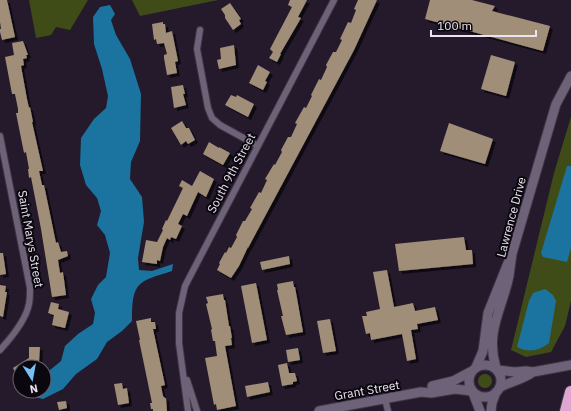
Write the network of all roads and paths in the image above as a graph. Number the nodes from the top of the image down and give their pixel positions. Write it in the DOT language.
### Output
graph roads {
  1 [pos="334,0"];
  2 [pos="200,30"];
  3 [pos="571,76"];
  4 [pos="0,136"];
  5 [pos="258,146"];
  6 [pos="512,254"];
  7 [pos="0,350"];
  8 [pos="183,365"];
  9 [pos="571,365"];
  10 [pos="474,369"];
  11 [pos="497,369"];
  12 [pos="533,372"];
  13 [pos="498,390"];
  14 [pos="421,392"];
  15 [pos="473,392"];
  16 [pos="571,392"];
  17 [pos="385,398"];
  18 [pos="188,411"];
  19 [pos="197,411"];
  20 [pos="319,411"];
  21 [pos="388,411"];
  22 [pos="480,411"];
  23 [pos="491,411"];
  24 [pos="566,411"];
  1 -- 5 [label="street, South 9th Street"];
  2 -- 5 [label="street"];
  3 -- 6 [label="main road, Lawrence Drive"];
  4 -- 7 [label="street, Saint Marys Street"];
  5 -- 8 [label="street, South 9th Street"];
  6 -- 10 [label="main road"];
  6 -- 11 [label="main road, Lawrence Drive"];
  8 -- 18 [label="street, South 9th Street"];
  8 -- 19 [label="street, South 9th Street"];
  9 -- 12 [label="main road"];
  10 -- 11 [label="main road"];
  10 -- 14 [label="main road, Grant Street"];
  10 -- 15 [label="main road"];
  11 -- 12 [label="main road"];
  11 -- 13 [label="main road"];
  12 -- 13 [label="main road"];
  13 -- 15 [label="main road"];
  13 -- 23 [label="main road"];
  14 -- 15 [label="main road, Grant Street"];
  14 -- 17 [label="main road, Grant Street"];
  15 -- 22 [label="main road"];
  16 -- 24 [label="highway"];
  17 -- 20 [label="main road, Grant Street"];
  17 -- 21 [label="street"];
}
